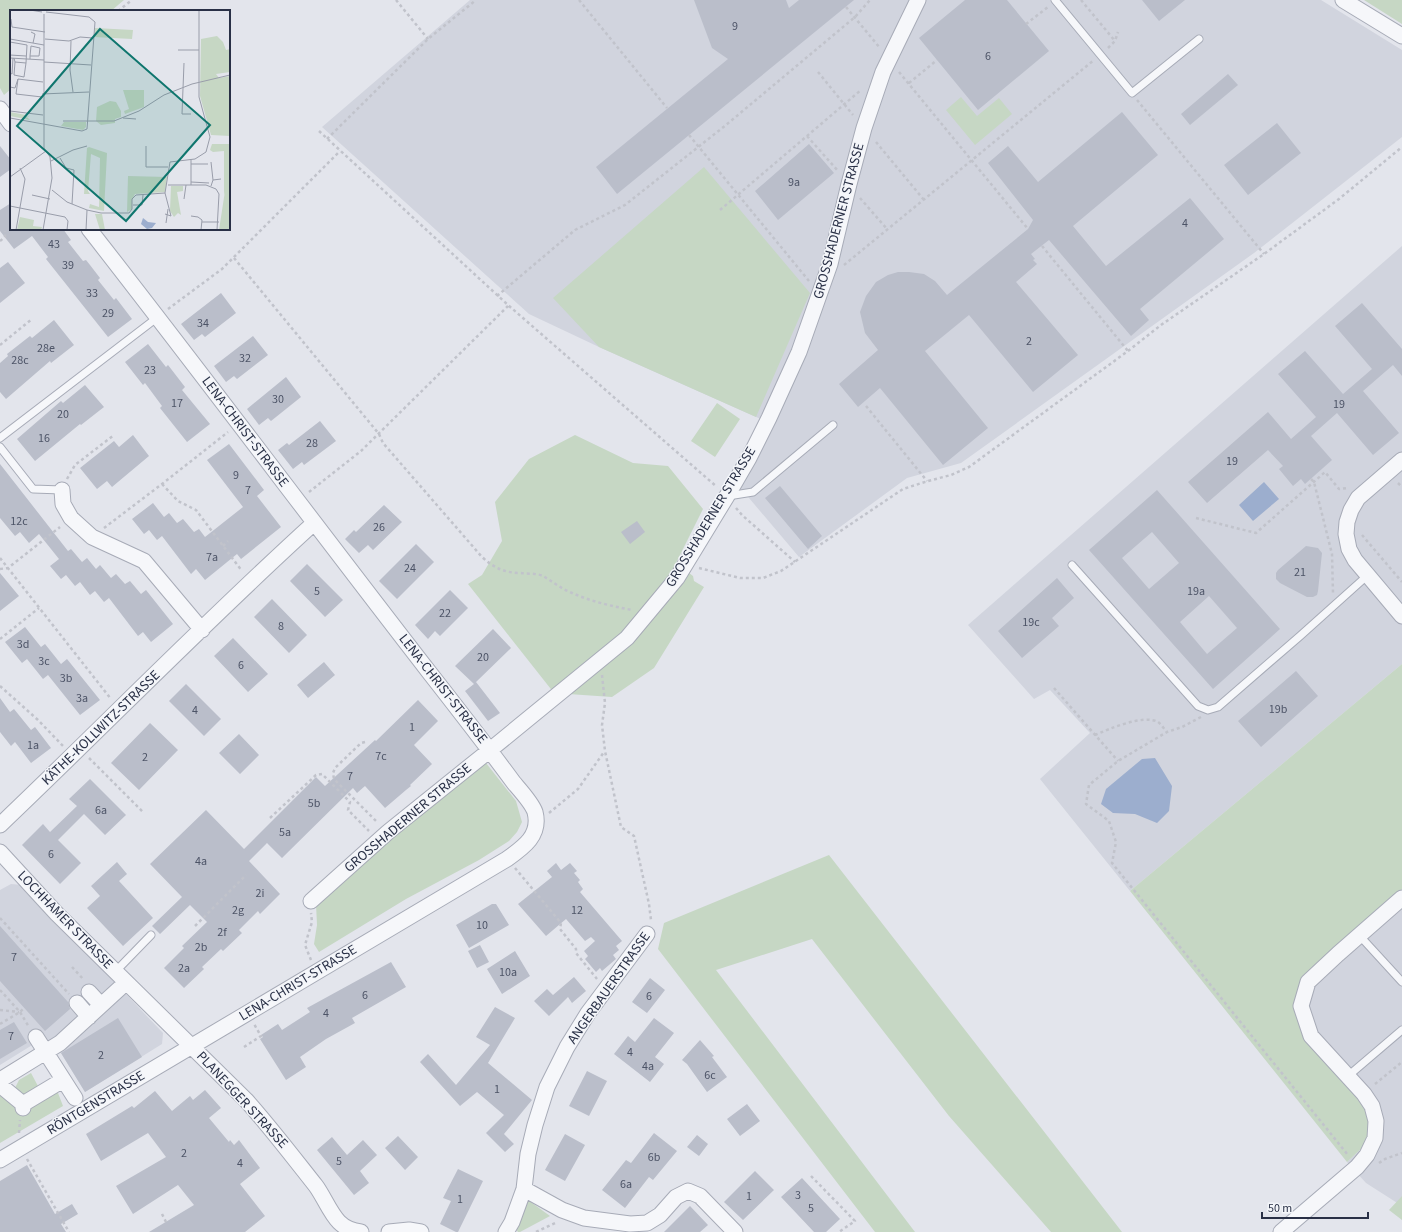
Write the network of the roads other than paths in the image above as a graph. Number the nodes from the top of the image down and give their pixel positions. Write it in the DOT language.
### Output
graph roads {
  1 [pos="918,0"];
  2 [pos="1055,0"];
  3 [pos="1343,0"];
  4 [pos="1402,36"];
  5 [pos="1199,39"];
  6 [pos="0,110"];
  7 [pos="10,123"];
  8 [pos="90,230"];
  9 [pos="158,317"];
  10 [pos="833,425"];
  11 [pos="0,438"];
  12 [pos="0,447"];
  13 [pos="1402,460"];
  14 [pos="62,490"];
  15 [pos="727,496"];
  16 [pos="314,523"];
  17 [pos="1072,566"];
  18 [pos="1368,575"];
  19 [pos="1402,616"];
  20 [pos="202,630"];
  21 [pos="490,750"];
  22 [pos="0,825"];
  23 [pos="2,859"];
  24 [pos="1402,898"];
  25 [pos="311,901"];
  26 [pos="647,934"];
  27 [pos="1359,935"];
  28 [pos="151,936"];
  29 [pos="115,972"];
  30 [pos="1402,982"];
  31 [pos="126,988"];
  32 [pos="89,992"];
  33 [pos="77,1003"];
  34 [pos="101,1005"];
  35 [pos="89,1017"];
  36 [pos="1402,1030"];
  37 [pos="36,1037"];
  38 [pos="191,1046"];
  39 [pos="45,1052"];
  40 [pos="1348,1076"];
  41 [pos="0,1080"];
  42 [pos="64,1080"];
  43 [pos="0,1085"];
  44 [pos="75,1098"];
  45 [pos="0,1160"];
  46 [pos="524,1189"];
  47 [pos="361,1232"];
  48 [pos="389,1232"];
  49 [pos="421,1232"];
  50 [pos="506,1232"];
  51 [pos="735,1232"];
  52 [pos="1281,1232"];
  1 -- 15 [label="street, GROSSHADERNER STRASSE"];
  2 -- 5 [label="lane"];
  3 -- 4 [label="street"];
  6 -- 7 [label="street"];
  8 -- 9 [label="street, LENA-CHRIST-STRASSE"];
  9 -- 11 [label="lane"];
  9 -- 16 [label="street, LENA-CHRIST-STRASSE"];
  10 -- 15 [label="lane"];
  12 -- 14 [label="lane"];
  13 -- 18 [label="street"];
  14 -- 20 [label="street"];
  15 -- 21 [label="street, GROSSHADERNER STRASSE"];
  16 -- 20 [label="street, KÄTHE-KOLLWITZ-STRASSE"];
  16 -- 21 [label="street, LENA-CHRIST-STRASSE"];
  17 -- 18 [label="lane"];
  18 -- 19 [label="street"];
  20 -- 22 [label="street, KÄTHE-KOLLWITZ-STRASSE"];
  21 -- 25 [label="street, GROSSHADERNER STRASSE"];
  21 -- 38 [label="street, LENA-CHRIST-STRASSE"];
  23 -- 29 [label="street, LOCHHAMER STRASSE"];
  24 -- 27 [label="street"];
  26 -- 46 [label="street, ANGERBAUERSTRASSE"];
  27 -- 30 [label="lane"];
  27 -- 40 [label="street"];
  28 -- 29 [label="lane"];
  29 -- 31 [label="street, LOCHHAMER STRASSE"];
  31 -- 34 [label="street"];
  31 -- 38 [label="street, PLANEGGER STRASSE"];
  32 -- 34 [label="street"];
  33 -- 35 [label="street"];
  34 -- 35 [label="street"];
  35 -- 39 [label="street"];
  36 -- 40 [label="lane"];
  37 -- 39 [label="street"];
  38 -- 45 [label="street, RÖNTGENSTRASSE"];
  38 -- 47 [label="street, PLANEGGER STRASSE"];
  39 -- 41 [label="street"];
  39 -- 42 [label="street"];
  40 -- 52 [label="street"];
  42 -- 43 [label="street"];
  42 -- 44 [label="street"];
  46 -- 50 [label="street, ANGERBAUERSTRASSE"];
  46 -- 51 [label="street"];
  48 -- 49 [label="street"];
}
